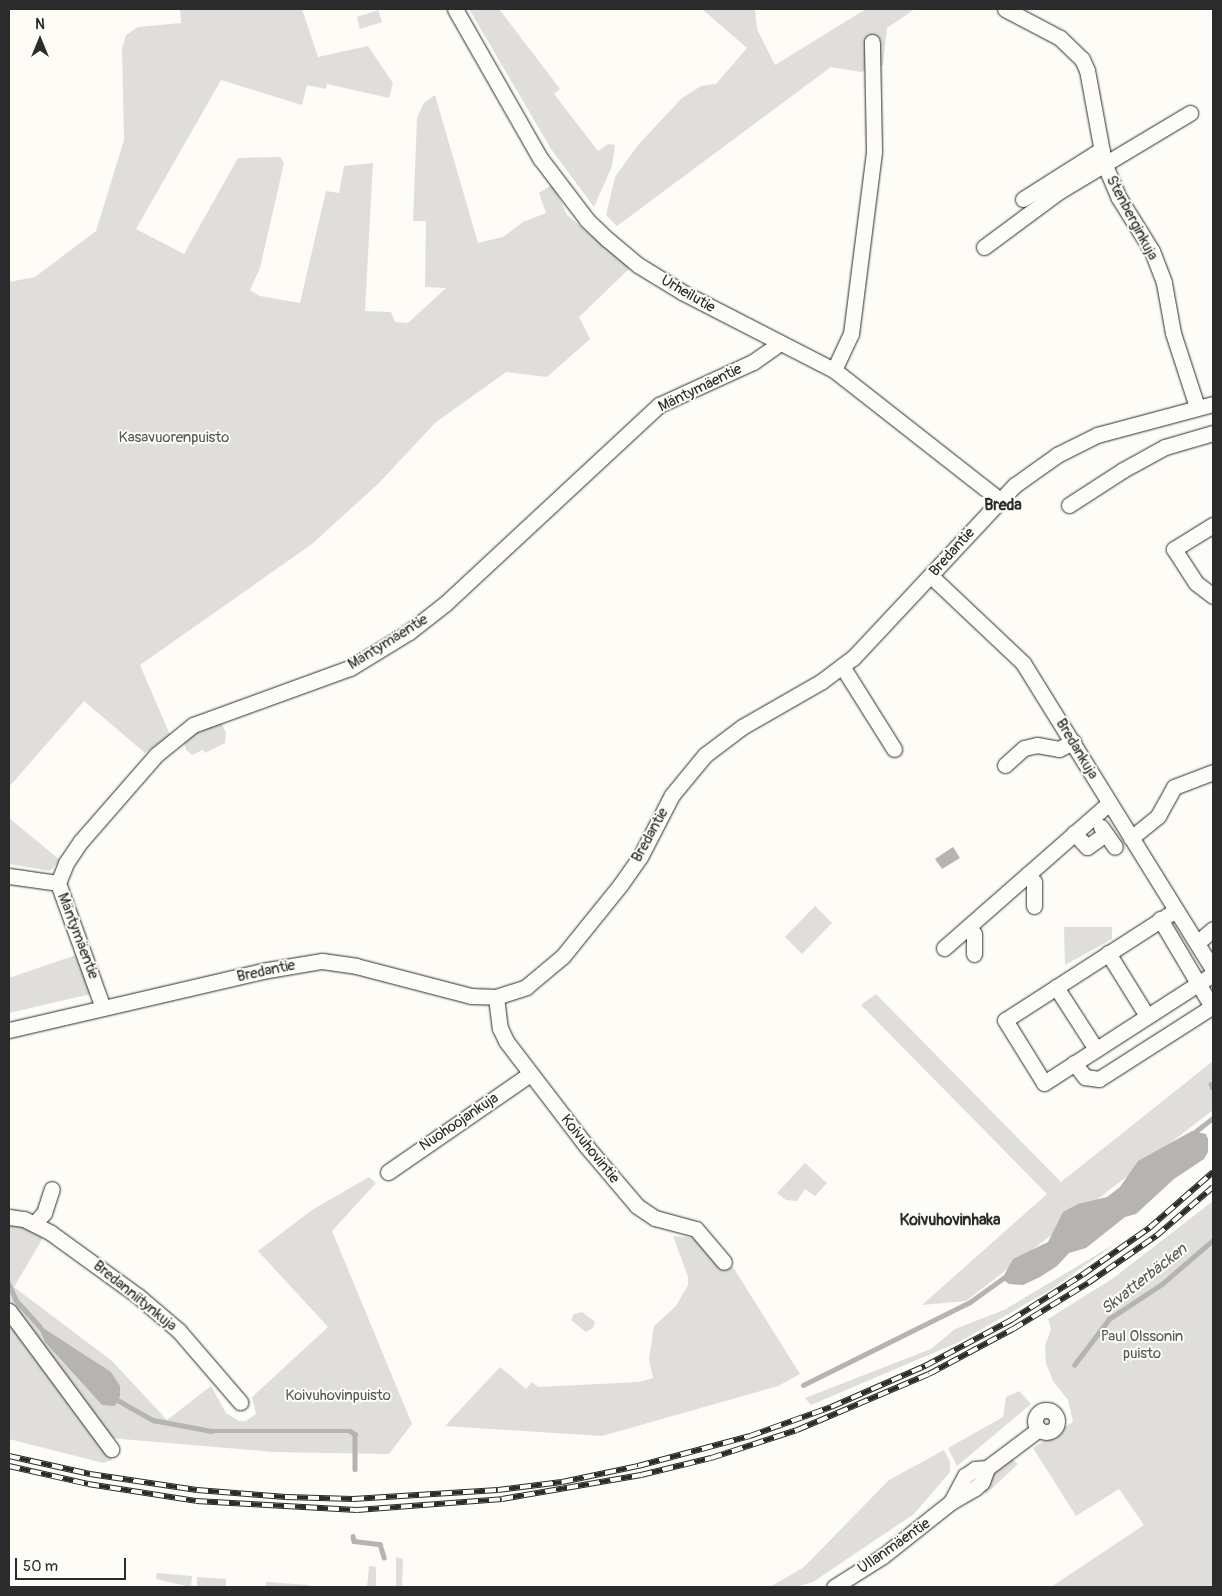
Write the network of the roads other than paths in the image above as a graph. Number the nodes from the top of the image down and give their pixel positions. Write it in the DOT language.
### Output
graph roads {
  1 [pos="455,9"];
  2 [pos="1005,9"];
  3 [pos="872,42"];
  4 [pos="1190,113"];
  5 [pos="1103,156"];
  6 [pos="1023,199"];
  7 [pos="984,247"];
  8 [pos="780,344"];
  9 [pos="834,370"];
  10 [pos="1213,404"];
  11 [pos="1196,408"];
  12 [pos="1213,433"];
  13 [pos="1000,500"];
  14 [pos="1069,505"];
  15 [pos="1213,525"];
  16 [pos="931,576"];
  17 [pos="1213,596"];
  18 [pos="842,666"];
  19 [pos="1073,742"];
  20 [pos="894,749"];
  21 [pos="1005,765"];
  22 [pos="1213,772"];
  23 [pos="1196,780"];
  24 [pos="1213,781"];
  25 [pos="1109,802"];
  26 [pos="1096,814"];
  27 [pos="1074,834"];
  28 [pos="1104,835"];
  29 [pos="1131,838"];
  30 [pos="1115,847"];
  31 [pos="1028,874"];
  32 [pos="9,876"];
  33 [pos="58,883"];
  34 [pos="1034,906"];
  35 [pos="1176,910"];
  36 [pos="1160,919"];
  37 [pos="969,926"];
  38 [pos="1213,929"];
  39 [pos="1196,943"];
  40 [pos="944,948"];
  41 [pos="1108,953"];
  42 [pos="974,954"];
  43 [pos="1213,970"];
  44 [pos="1213,974"];
  45 [pos="1198,983"];
  46 [pos="1056,987"];
  47 [pos="496,997"];
  48 [pos="1212,1007"];
  49 [pos="103,1008"];
  50 [pos="1147,1016"];
  51 [pos="9,1030"];
  52 [pos="1096,1049"];
  53 [pos="1074,1063"];
  54 [pos="530,1074"];
  55 [pos="388,1172"];
  56 [pos="52,1189"];
  57 [pos="9,1217"];
  58 [pos="34,1224"];
  59 [pos="724,1262"];
  60 [pos="9,1310"];
  61 [pos="240,1402"];
  62 [pos="1057,1411"];
  63 [pos="111,1449"];
  64 [pos="834,1587"];
  1 -- 8 [label="street, Urheilutie"];
  2 -- 5 [label="street, Stenberginkuja"];
  3 -- 9 [label="street"];
  4 -- 5 [label="street"];
  5 -- 6 [label="street"];
  5 -- 7 [label="street"];
  5 -- 11 [label="street, Stenberginkuja"];
  8 -- 9 [label="street, Urheilutie"];
  8 -- 33 [label="street, Mäntymäentie"];
  9 -- 13 [label="street, Urheilutie"];
  10 -- 11 [label="street, Bredantie"];
  11 -- 13 [label="street, Bredantie"];
  12 -- 14 [label="street"];
  13 -- 16 [label="street, Bredantie"];
  15 -- 17 [label="street"];
  16 -- 18 [label="street, Bredantie"];
  16 -- 19 [label="street, Bredankuja"];
  18 -- 20 [label="street"];
  18 -- 47 [label="street, Bredantie"];
  19 -- 21 [label="street"];
  19 -- 25 [label="street, Bredankuja"];
  22 -- 23 [label="street"];
  23 -- 24 [label="street"];
  23 -- 29 [label="street"];
  25 -- 26 [label="street"];
  25 -- 29 [label="street, Bredankuja"];
  26 -- 27 [label="street"];
  26 -- 28 [label="street"];
  27 -- 28 [label="street"];
  27 -- 31 [label="street"];
  28 -- 30 [label="street"];
  29 -- 35 [label="street, Bredankuja"];
  31 -- 34 [label="street"];
  31 -- 37 [label="street"];
  32 -- 33 [label="street"];
  33 -- 49 [label="street, Mäntymäentie"];
  35 -- 36 [label="street"];
  35 -- 39 [label="street, Bredankuja"];
  36 -- 41 [label="street"];
  36 -- 45 [label="street"];
  37 -- 40 [label="street"];
  37 -- 42 [label="street"];
  38 -- 39 [label="street"];
  39 -- 43 [label="street, Bredankuja"];
  41 -- 46 [label="street"];
  41 -- 50 [label="street"];
  44 -- 45 [label="street"];
  45 -- 48 [label="street"];
  45 -- 50 [label="street"];
  46 -- 52 [label="street"];
  46 -- 53 [label="street"];
  47 -- 49 [label="street, Bredantie"];
  47 -- 54 [label="street, Koivuhovintie"];
  48 -- 53 [label="street"];
  49 -- 51 [label="street, Bredantie"];
  50 -- 52 [label="street"];
  52 -- 53 [label="street"];
  54 -- 55 [label="street, Nuohoojankuja"];
  54 -- 59 [label="street, Koivuhovintie"];
  56 -- 58 [label="street"];
  57 -- 58 [label="street, Bredanniitynkuja"];
  58 -- 61 [label="street, Bredanniitynkuja"];
  60 -- 63 [label="street"];
  62 -- 64 [label="street, Ullanmäentie"];
}
